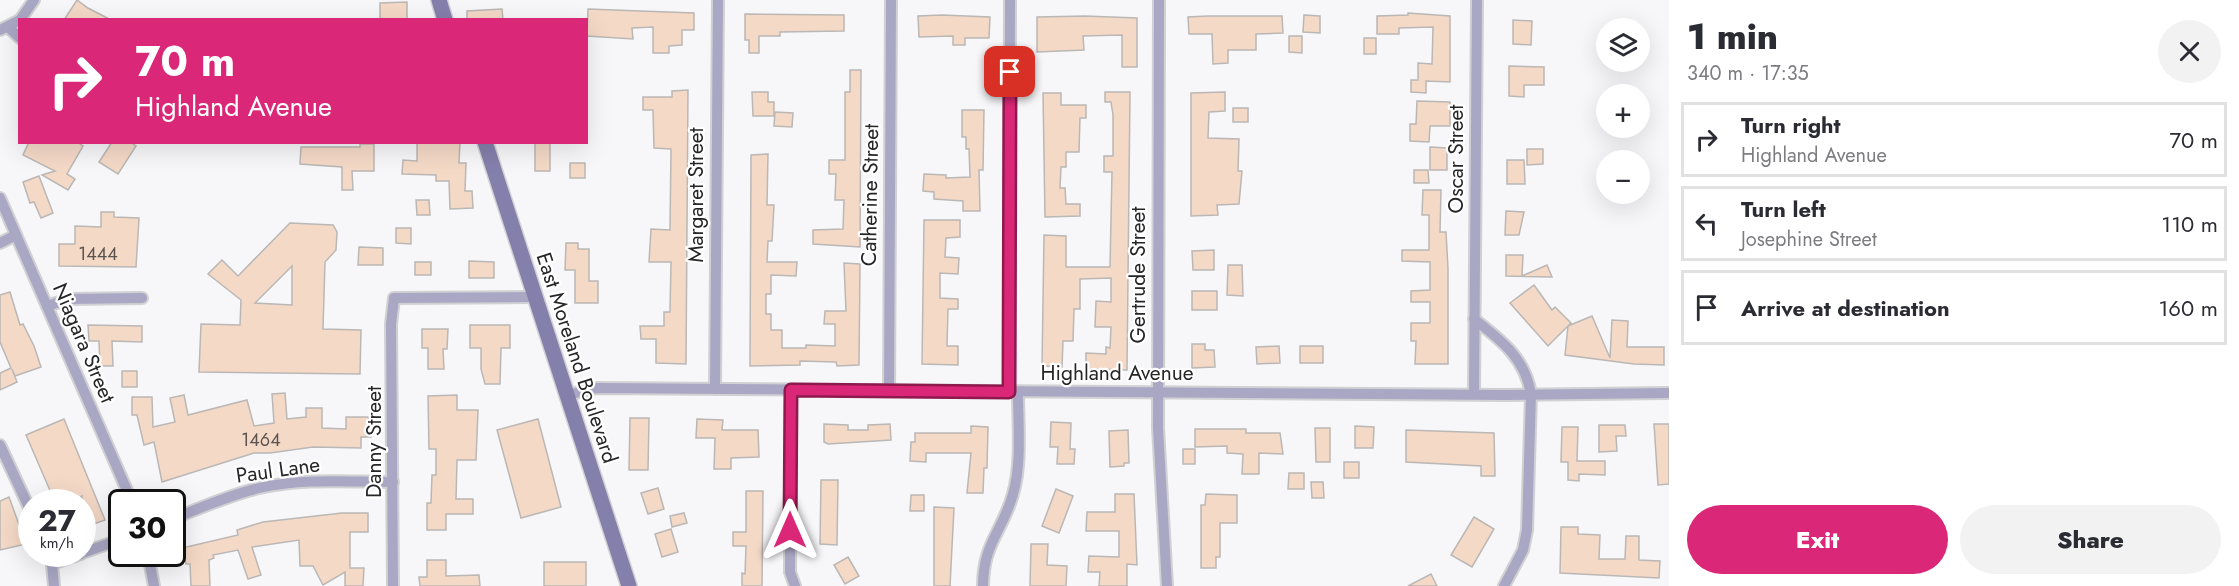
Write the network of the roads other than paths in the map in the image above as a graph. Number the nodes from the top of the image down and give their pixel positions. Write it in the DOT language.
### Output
graph roads {
  1 [pos="34,0"];
  2 [pos="439,0"];
  3 [pos="718,0"];
  4 [pos="891,0"];
  5 [pos="1011,0"];
  6 [pos="1159,0"];
  7 [pos="1477,0"];
  8 [pos="21,18"];
  9 [pos="444,18"];
  10 [pos="18,21"];
  11 [pos="4,29"];
  12 [pos="18,37"];
  13 [pos="486,144"];
  14 [pos="0,198"];
  15 [pos="16,235"];
  16 [pos="0,243"];
  17 [pos="535,297"];
  18 [pos="142,298"];
  19 [pos="47,306"];
  20 [pos="1474,319"];
  21 [pos="715,389"];
  22 [pos="791,390"];
  23 [pos="889,391"];
  24 [pos="1014,392"];
  25 [pos="1158,393"];
  26 [pos="1669,393"];
  27 [pos="1474,394"];
  28 [pos="1531,394"];
  29 [pos="567,395"];
  30 [pos="0,445"];
  31 [pos="393,482"];
  32 [pos="20,489"];
  33 [pos="126,489"];
  34 [pos="186,514"];
  35 [pos="51,567"];
  36 [pos="150,567"];
  37 [pos="1508,585"];
  38 [pos="54,586"];
  39 [pos="154,586"];
  40 [pos="393,586"];
  41 [pos="629,586"];
  42 [pos="795,586"];
  43 [pos="983,586"];
  44 [pos="1167,586"];
  1 -- 8 [label="street"];
  2 -- 9 [label="main road"];
  3 -- 21 [label="street, Margaret Street"];
  4 -- 23 [label="street, Catherine Street"];
  5 -- 24 [label="street"];
  6 -- 25 [label="street, Gertrude Street"];
  7 -- 20 [label="street, Oscar Street"];
  10 -- 11 [label="street"];
  11 -- 12 [label="street"];
  13 -- 17 [label="main road, East Moreland Boulevard"];
  14 -- 15 [label="street, Niagara Street"];
  15 -- 16 [label="street"];
  15 -- 19 [label="street, Niagara Street"];
  17 -- 29 [label="main road, East Moreland Boulevard"];
  17 -- 31 [label="street, Danny Street"];
  18 -- 19 [label="street"];
  19 -- 33 [label="street, Niagara Street"];
  20 -- 27 [label="street, Oscar Street"];
  20 -- 28 [label="street"];
  21 -- 22 [label="street, Highland Avenue"];
  21 -- 29 [label="street, Highland Avenue"];
  22 -- 23 [label="street, Highland Avenue"];
  22 -- 42 [label="street"];
  23 -- 24 [label="street, Highland Avenue"];
  24 -- 25 [label="street, Highland Avenue"];
  24 -- 43 [label="street"];
  25 -- 27 [label="street, Highland Avenue"];
  25 -- 44 [label="street, Gertrude Street"];
  26 -- 28 [label="street, Highland Avenue"];
  27 -- 28 [label="street, Highland Avenue"];
  28 -- 37 [label="street"];
  29 -- 41 [label="main road, East Moreland Boulevard"];
  30 -- 32 [label="street"];
  31 -- 34 [label="street, Paul Lane"];
  31 -- 40 [label="street, Danny Street"];
  35 -- 38 [label="street"];
  36 -- 39 [label="street"];
}
